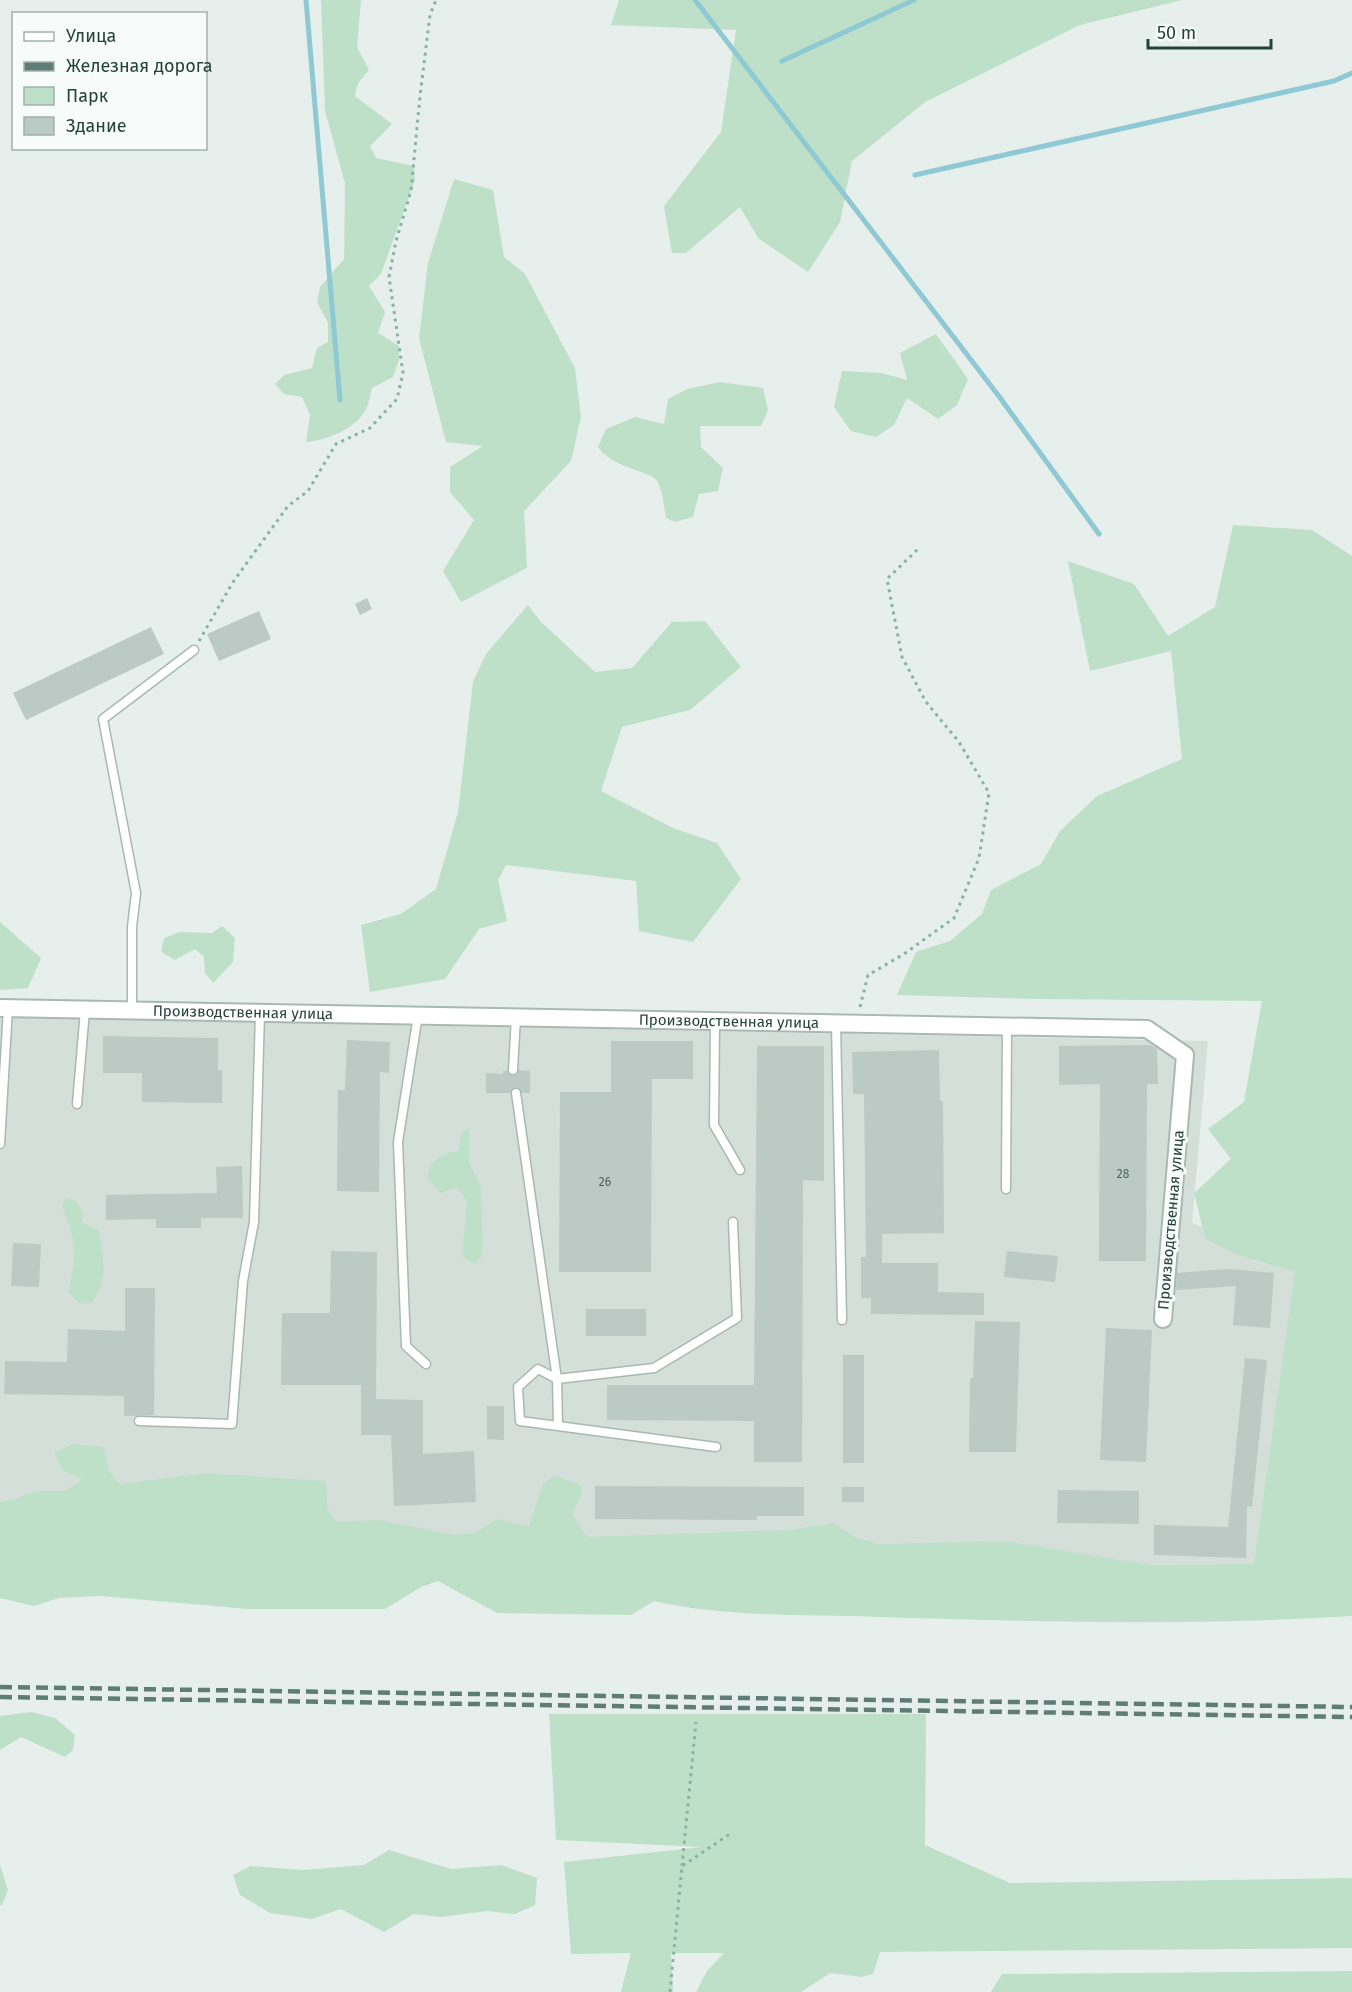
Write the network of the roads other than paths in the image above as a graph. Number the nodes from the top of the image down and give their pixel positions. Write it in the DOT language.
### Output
graph roads {
  1 [pos="194,650"];
  2 [pos="4,1008"];
  3 [pos="85,1010"];
  4 [pos="132,1010"];
  5 [pos="260,1012"];
  6 [pos="418,1015"];
  7 [pos="516,1017"];
  8 [pos="715,1021"];
  9 [pos="836,1023"];
  10 [pos="1007,1026"];
  11 [pos="513,1070"];
  12 [pos="516,1093"];
  13 [pos="77,1104"];
  14 [pos="0,1144"];
  15 [pos="740,1170"];
  16 [pos="1006,1189"];
  17 [pos="733,1222"];
  18 [pos="1162,1319"];
  19 [pos="842,1320"];
  20 [pos="426,1364"];
  21 [pos="557,1379"];
  22 [pos="138,1421"];
  23 [pos="558,1426"];
  24 [pos="716,1447"];
  1 -- 4 [label="lane"];
  2 -- 3 [label="street, Производственная улица"];
  2 -- 14 [label="lane"];
  3 -- 4 [label="street, Производственная улица"];
  3 -- 13 [label="lane"];
  4 -- 5 [label="street, Производственная улица"];
  5 -- 6 [label="street, Производственная улица"];
  5 -- 22 [label="lane"];
  6 -- 7 [label="street, Производственная улица"];
  6 -- 20 [label="lane"];
  7 -- 8 [label="street, Производственная улица"];
  7 -- 11 [label="lane"];
  8 -- 9 [label="street, Производственная улица"];
  8 -- 15 [label="lane"];
  9 -- 10 [label="street, Производственная улица"];
  9 -- 19 [label="lane"];
  10 -- 16 [label="lane"];
  10 -- 18 [label="street, Производственная улица"];
  12 -- 21 [label="lane"];
  17 -- 21 [label="lane"];
  21 -- 23 [label="lane"];
  21 -- 23 [label="lane"];
  23 -- 24 [label="lane"];
}
